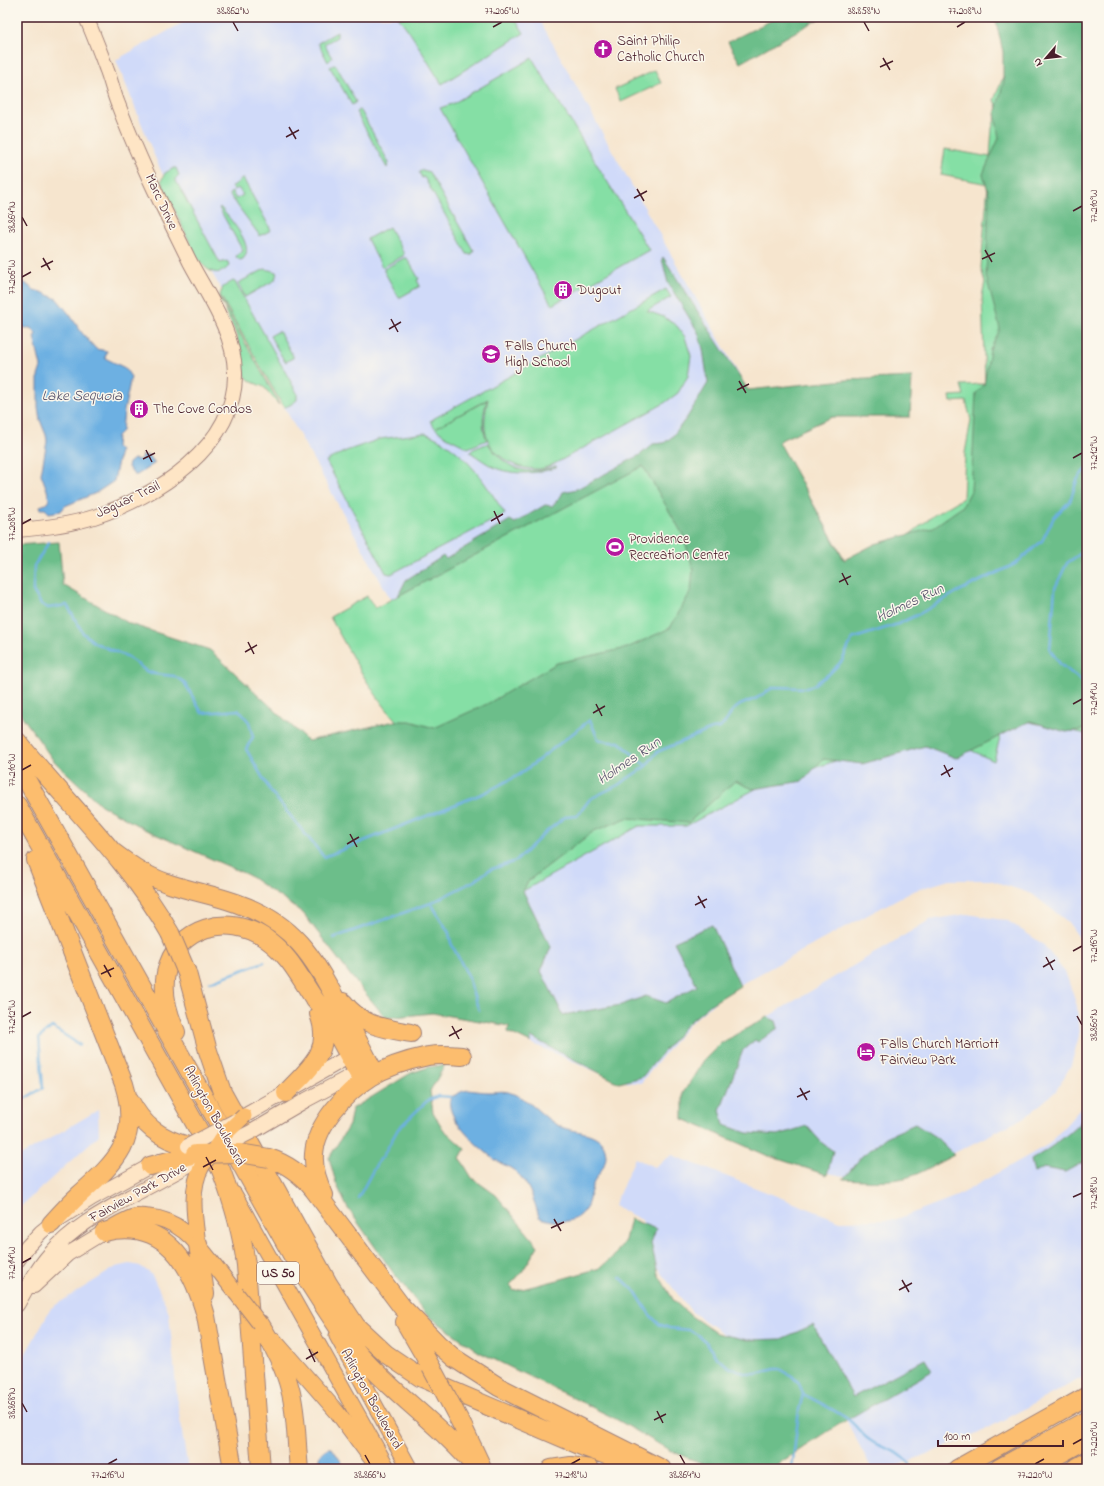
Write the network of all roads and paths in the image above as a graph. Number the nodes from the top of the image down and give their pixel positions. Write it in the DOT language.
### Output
graph roads {
  1 [pos="86,17"];
  2 [pos="234,385"];
  3 [pos="17,530"];
  4 [pos="17,741"];
  5 [pos="17,763"];
  6 [pos="17,784"];
  7 [pos="17,805"];
  8 [pos="17,813"];
  9 [pos="54,830"];
  10 [pos="113,852"];
  11 [pos="326,981"];
  12 [pos="313,998"];
  13 [pos="411,1033"];
  14 [pos="356,1053"];
  15 [pos="462,1056"];
  16 [pos="364,1069"];
  17 [pos="286,1093"];
  18 [pos="127,1095"];
  19 [pos="244,1116"];
  20 [pos="216,1118"];
  21 [pos="199,1156"];
  22 [pos="150,1166"];
  23 [pos="221,1170"];
  24 [pos="335,1217"];
  25 [pos="51,1224"];
  26 [pos="104,1232"];
  27 [pos="198,1244"];
  28 [pos="17,1261"];
  29 [pos="300,1269"];
  30 [pos="379,1278"];
  31 [pos="19,1301"];
  32 [pos="260,1324"];
  33 [pos="209,1331"];
  34 [pos="1087,1396"];
  35 [pos="1087,1420"];
  36 [pos="259,1437"];
  37 [pos="1087,1439"];
  38 [pos="1087,1462"];
  39 [pos="233,1469"];
  40 [pos="261,1469"];
  41 [pos="266,1469"];
  42 [pos="298,1469"];
  43 [pos="379,1469"];
  44 [pos="388,1469"];
  45 [pos="410,1469"];
  46 [pos="477,1469"];
  47 [pos="483,1469"];
  48 [pos="551,1469"];
  49 [pos="590,1469"];
  50 [pos="645,1469"];
  51 [pos="662,1469"];
  52 [pos="957,1469"];
  53 [pos="998,1469"];
  54 [pos="1033,1469"];
  55 [pos="1074,1469"];
  1 -- 2 [label="main road, Marc Drive"];
  2 -- 3 [label="main road, Jaguar Trail"];
  4 -- 10 [label="highway"];
  5 -- 9 [label="highway, Arlington Boulevard / US 50"];
  6 -- 9 [label="highway"];
  7 -- 23 [label="highway, Arlington Boulevard / US 50"];
  8 -- 18 [label="highway"];
  9 -- 20 [label="highway, Arlington Boulevard / US 50"];
  10 -- 11 [label="highway"];
  10 -- 50 [label="highway, bridge"];
  11 -- 13 [label="highway"];
  11 -- 14 [label="highway"];
  12 -- 14 [label="highway"];
  12 -- 17 [label="highway"];
  12 -- 20 [label="highway"];
  14 -- 16 [label="highway"];
  14 -- 17 [label="main road, Fairview Park Drive"];
  15 -- 24 [label="highway"];
  16 -- 21 [label="main road, Fairview Park Drive, bridge"];
  17 -- 19 [label="main road, Fairview Park Drive"];
  18 -- 21 [label="highway"];
  18 -- 25 [label="highway"];
  19 -- 21 [label="main road, Fairview Park Drive, bridge"];
  19 -- 21 [label="main road, bridge"];
  20 -- 29 [label="highway, Arlington Boulevard / US 50"];
  21 -- 22 [label="highway"];
  21 -- 24 [label="highway, bridge"];
  21 -- 27 [label="main road"];
  21 -- 31 [label="main road, Fairview Park Drive"];
  22 -- 25 [label="main road, Fairview Park Drive"];
  23 -- 36 [label="highway"];
  23 -- 44 [label="main road, Arlington Boulevard / US 50"];
  24 -- 30 [label="highway"];
  25 -- 28 [label="main road, Fairview Park Drive"];
  26 -- 27 [label="main road"];
  26 -- 31 [label="main road"];
  26 -- 33 [label="highway"];
  27 -- 32 [label="main road, bridge"];
  27 -- 33 [label="highway"];
  29 -- 45 [label="main road, Arlington Boulevard / US 50"];
  29 -- 46 [label="highway"];
  30 -- 47 [label="highway, bridge"];
  30 -- 51 [label="highway"];
  32 -- 42 [label="highway"];
  32 -- 43 [label="main road"];
  33 -- 39 [label="highway"];
  34 -- 52 [label="highway"];
  35 -- 53 [label="highway"];
  36 -- 40 [label="highway"];
  36 -- 41 [label="highway"];
  37 -- 54 [label="highway"];
  38 -- 55 [label="highway"];
  48 -- 49 [label="highway"];
}
